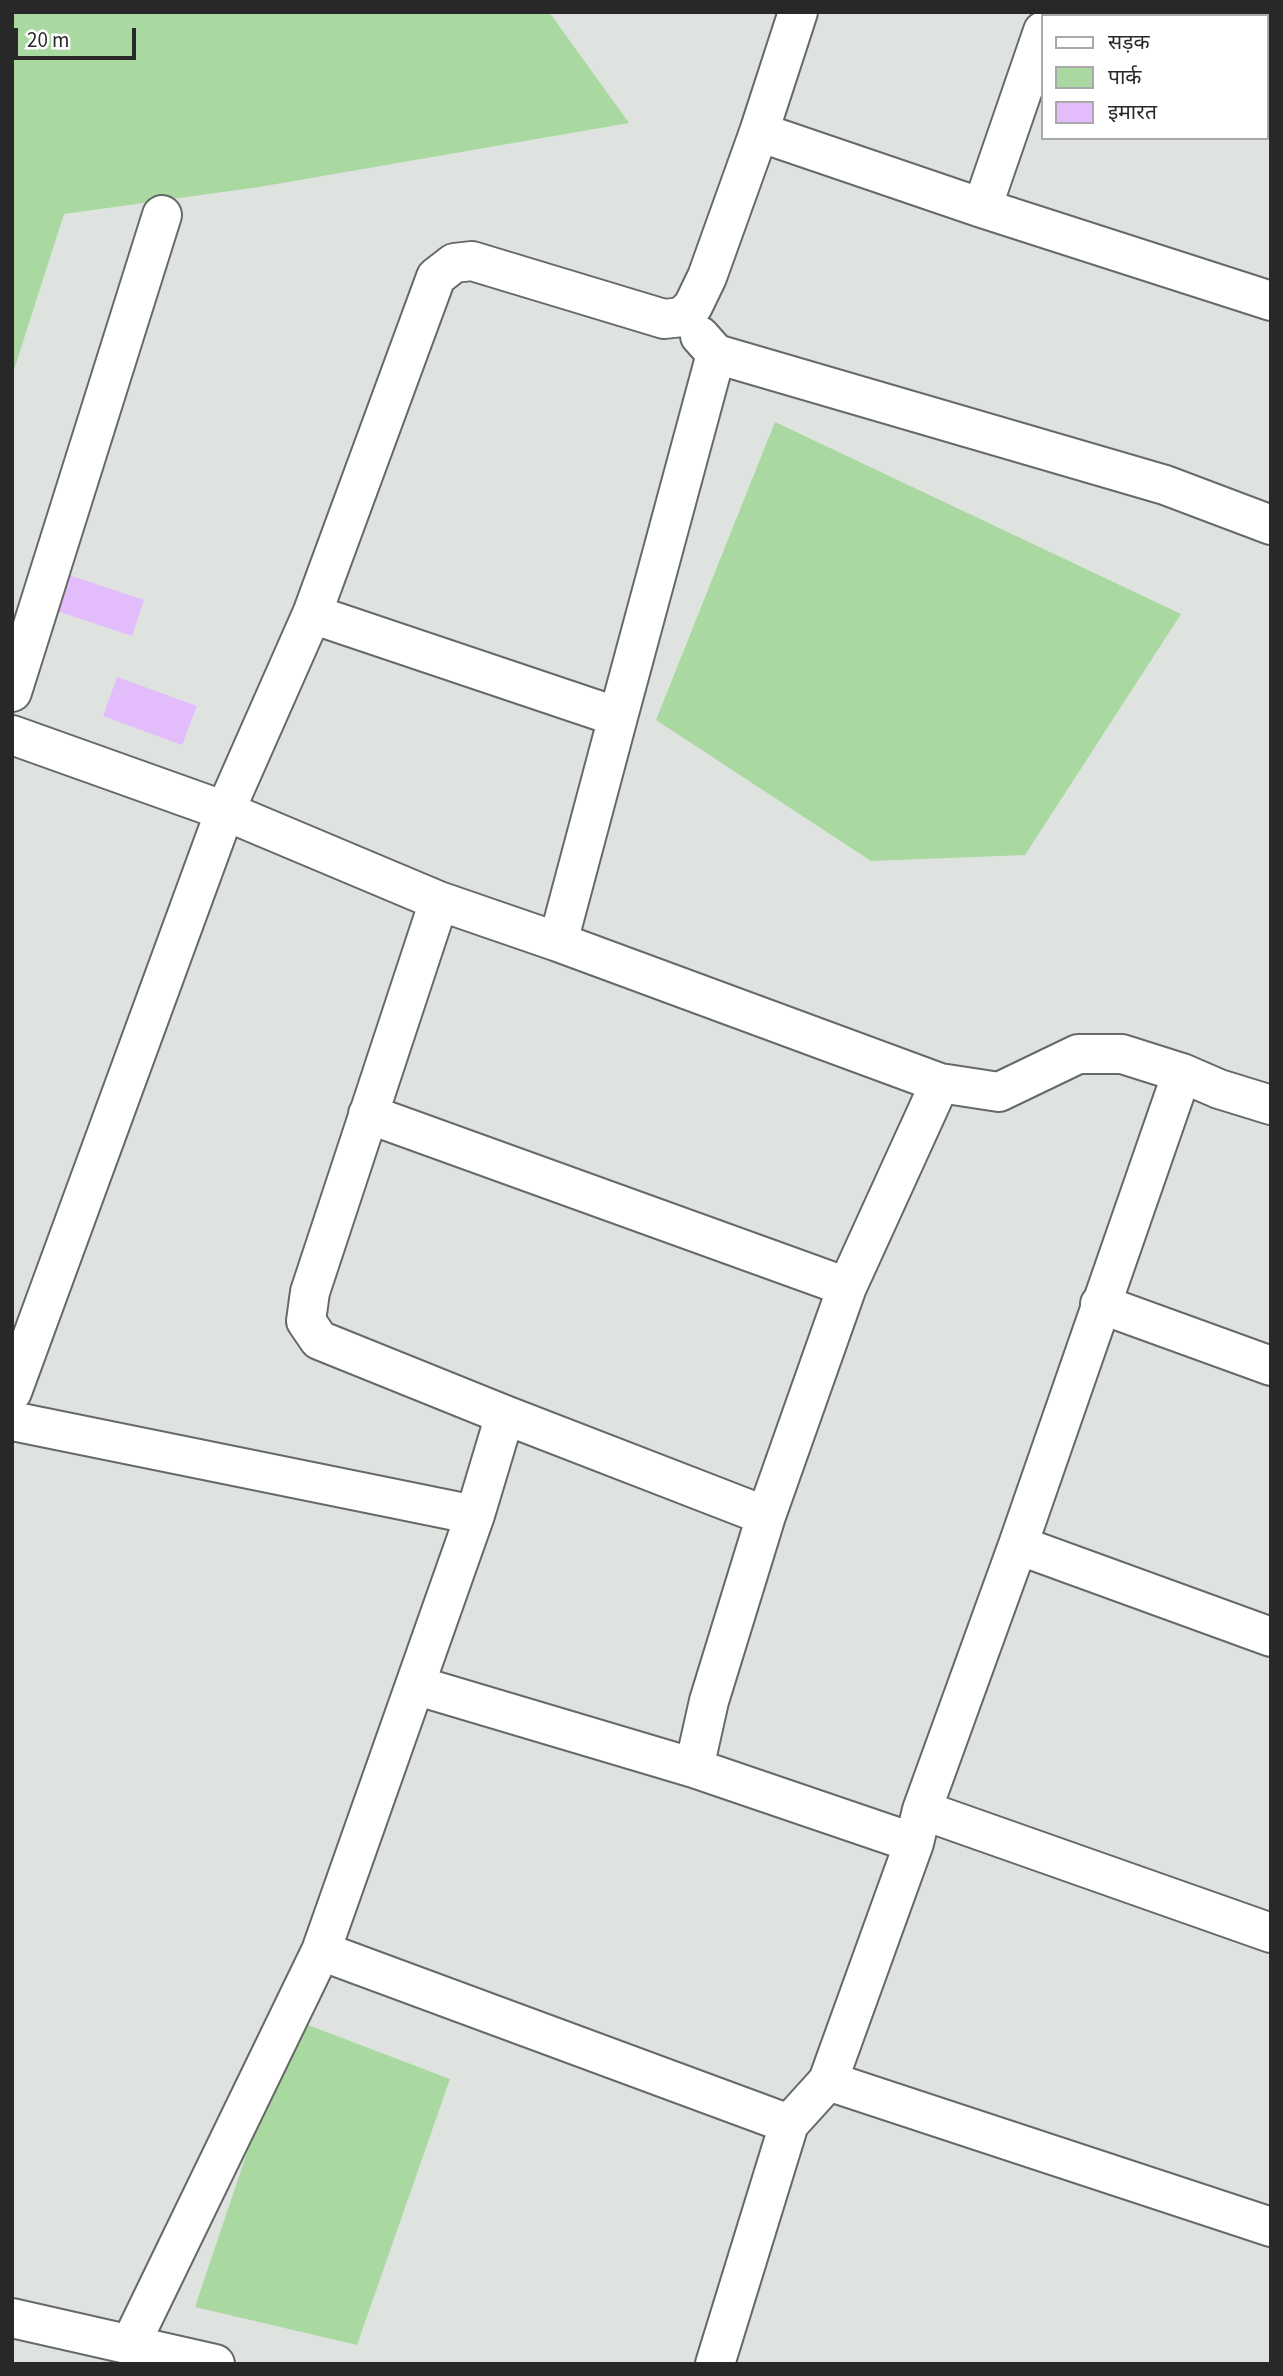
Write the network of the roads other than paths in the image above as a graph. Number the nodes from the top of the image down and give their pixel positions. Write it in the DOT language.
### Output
graph roads {
  1 [pos="798,12"];
  2 [pos="1042,34"];
  3 [pos="759,132"];
  4 [pos="982,208"];
  5 [pos="162,215"];
  6 [pos="1271,301"];
  7 [pos="682,317"];
  8 [pos="716,354"];
  9 [pos="1271,525"];
  10 [pos="312,614"];
  11 [pos="12,692"];
  12 [pos="618,717"];
  13 [pos="12,735"];
  14 [pos="225,811"];
  15 [pos="439,901"];
  16 [pos="558,942"];
  17 [pos="1182,1073"];
  18 [pos="940,1083"];
  19 [pos="1271,1105"];
  20 [pos="368,1114"];
  21 [pos="846,1287"];
  22 [pos="1100,1304"];
  23 [pos="1271,1366"];
  24 [pos="12,1392"];
  25 [pos="505,1415"];
  26 [pos="12,1421"];
  27 [pos="475,1515"];
  28 [pos="766,1516"];
  29 [pos="1018,1545"];
  30 [pos="1271,1637"];
  31 [pos="415,1685"];
  32 [pos="694,1768"];
  33 [pos="918,1827"];
  34 [pos="1271,1933"];
  35 [pos="321,1951"];
  36 [pos="828,2081"];
  37 [pos="789,2124"];
  38 [pos="1271,2227"];
  39 [pos="12,2318"];
  40 [pos="131,2343"];
  41 [pos="215,2364"];
  42 [pos="715,2364"];
  1 -- 3 [label="street"];
  2 -- 4 [label="street"];
  3 -- 4 [label="street"];
  3 -- 7 [label="street"];
  4 -- 6 [label="street"];
  5 -- 11 [label="street"];
  7 -- 8 [label="street"];
  7 -- 10 [label="street"];
  8 -- 9 [label="street"];
  8 -- 12 [label="street"];
  10 -- 12 [label="street"];
  10 -- 14 [label="street"];
  12 -- 16 [label="street"];
  13 -- 14 [label="street"];
  14 -- 15 [label="street"];
  14 -- 24 [label="street"];
  15 -- 16 [label="street"];
  15 -- 20 [label="street"];
  16 -- 18 [label="street"];
  17 -- 18 [label="street"];
  17 -- 19 [label="street"];
  17 -- 22 [label="street"];
  18 -- 21 [label="street"];
  20 -- 21 [label="street"];
  20 -- 25 [label="street"];
  21 -- 28 [label="street"];
  22 -- 23 [label="street"];
  22 -- 29 [label="street"];
  25 -- 27 [label="street"];
  25 -- 28 [label="street"];
  26 -- 27 [label="street"];
  27 -- 31 [label="street"];
  28 -- 32 [label="street"];
  29 -- 30 [label="street"];
  29 -- 33 [label="street"];
  31 -- 32 [label="street"];
  31 -- 35 [label="street"];
  32 -- 33 [label="street"];
  33 -- 34 [label="street"];
  33 -- 36 [label="street"];
  35 -- 37 [label="street"];
  35 -- 40 [label="street"];
  36 -- 37 [label="street"];
  36 -- 38 [label="street"];
  37 -- 42 [label="street"];
  39 -- 40 [label="street"];
  40 -- 41 [label="street"];
}
